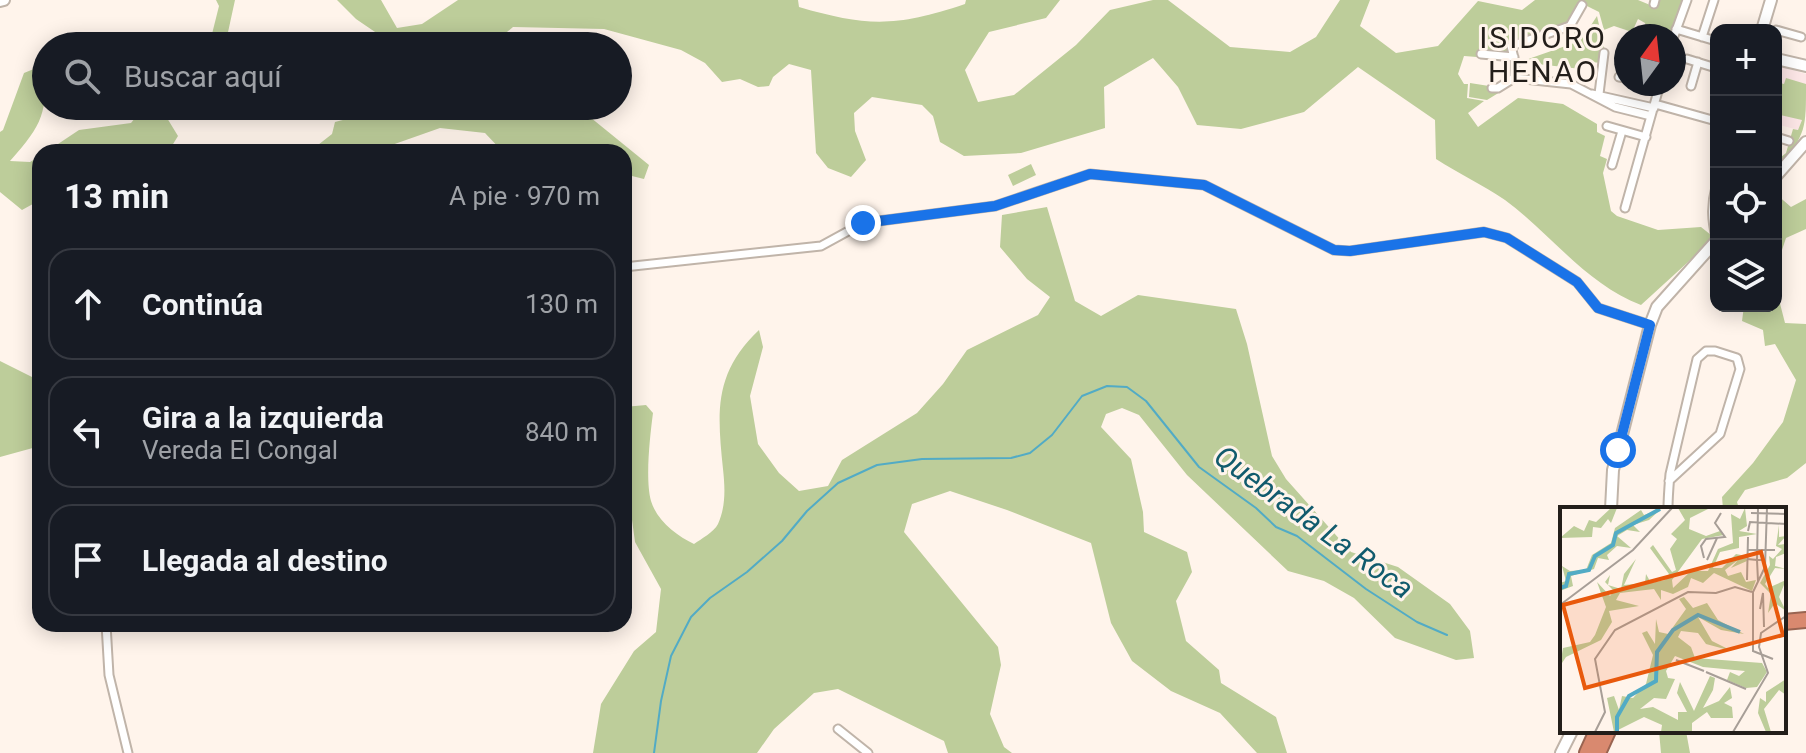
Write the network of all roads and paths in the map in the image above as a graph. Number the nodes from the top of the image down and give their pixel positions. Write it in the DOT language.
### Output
graph roads {
  1 [pos="1687,0"];
  2 [pos="1714,0"];
  3 [pos="1771,0"];
  4 [pos="1582,5"];
  5 [pos="1678,24"];
  6 [pos="1763,24"];
  7 [pos="1782,32"];
  8 [pos="1686,34"];
  9 [pos="1702,37"];
  10 [pos="1801,37"];
  11 [pos="1710,39"];
  12 [pos="1604,53"];
  13 [pos="1481,54"];
  14 [pos="1514,57"];
  15 [pos="1687,59"];
  16 [pos="1782,60"];
  17 [pos="1698,62"];
  18 [pos="1710,66"];
  19 [pos="1806,66"];
  20 [pos="1514,78"];
  21 [pos="1691,86"];
  22 [pos="1492,88"];
  23 [pos="1590,94"];
  24 [pos="1599,94"];
  25 [pos="1655,96"];
  26 [pos="1653,109"];
  27 [pos="1710,120"];
  28 [pos="1607,126"];
  29 [pos="1622,131"];
  30 [pos="1646,137"];
  31 [pos="1782,139"];
  32 [pos="1789,141"];
  33 [pos="1806,142"];
  34 [pos="1612,165"];
  35 [pos="1782,169"];
  36 [pos="1625,208"];
  37 [pos="1710,248"];
  38 [pos="632,266"];
  39 [pos="1650,325"];
  40 [pos="1669,481"];
  41 [pos="1611,507"];
  42 [pos="1668,507"];
  43 [pos="1806,610"];
  44 [pos="1786,612"];
  45 [pos="1806,620"];
  46 [pos="1786,622"];
  47 [pos="106,632"];
  48 [pos="838,729"];
  49 [pos="1571,733"];
  50 [pos="1596,733"];
  51 [pos="1607,733"];
  52 [pos="128,753"];
  53 [pos="868,753"];
  54 [pos="1561,753"];
  55 [pos="1587,753"];
  56 [pos="1598,753"];
  1 -- 5 [label="street"];
  2 -- 9 [label="street"];
  3 -- 6 [label="main road"];
  4 -- 14 [label="street"];
  7 -- 10 [label="street"];
  8 -- 9 [label="street"];
  9 -- 11 [label="street"];
  12 -- 24 [label="street"];
  13 -- 14 [label="street"];
  14 -- 20 [label="street"];
  15 -- 17 [label="street"];
  16 -- 19 [label="main road"];
  17 -- 18 [label="street"];
  17 -- 21 [label="street"];
  20 -- 22 [label="street"];
  20 -- 23 [label="street"];
  23 -- 24 [label="street"];
  23 -- 26 [label="street"];
  24 -- 26 [label="street"];
  25 -- 26 [label="street"];
  26 -- 27 [label="street"];
  26 -- 30 [label="street"];
  28 -- 29 [label="street"];
  29 -- 30 [label="street"];
  29 -- 34 [label="street"];
  30 -- 36 [label="street"];
  31 -- 32 [label="street"];
  33 -- 35 [label="main road"];
  37 -- 39 [label="main road"];
  38 -- 39 [label="street"];
  39 -- 41 [label="main road"];
  40 -- 40 [label="street"];
  40 -- 42 [label="street"];
  43 -- 44 [label="highway"];
  45 -- 46 [label="highway"];
  47 -- 52 [label="street"];
  48 -- 53 [label="street"];
  49 -- 54 [label="main road"];
  50 -- 55 [label="highway"];
  51 -- 56 [label="highway"];
}
